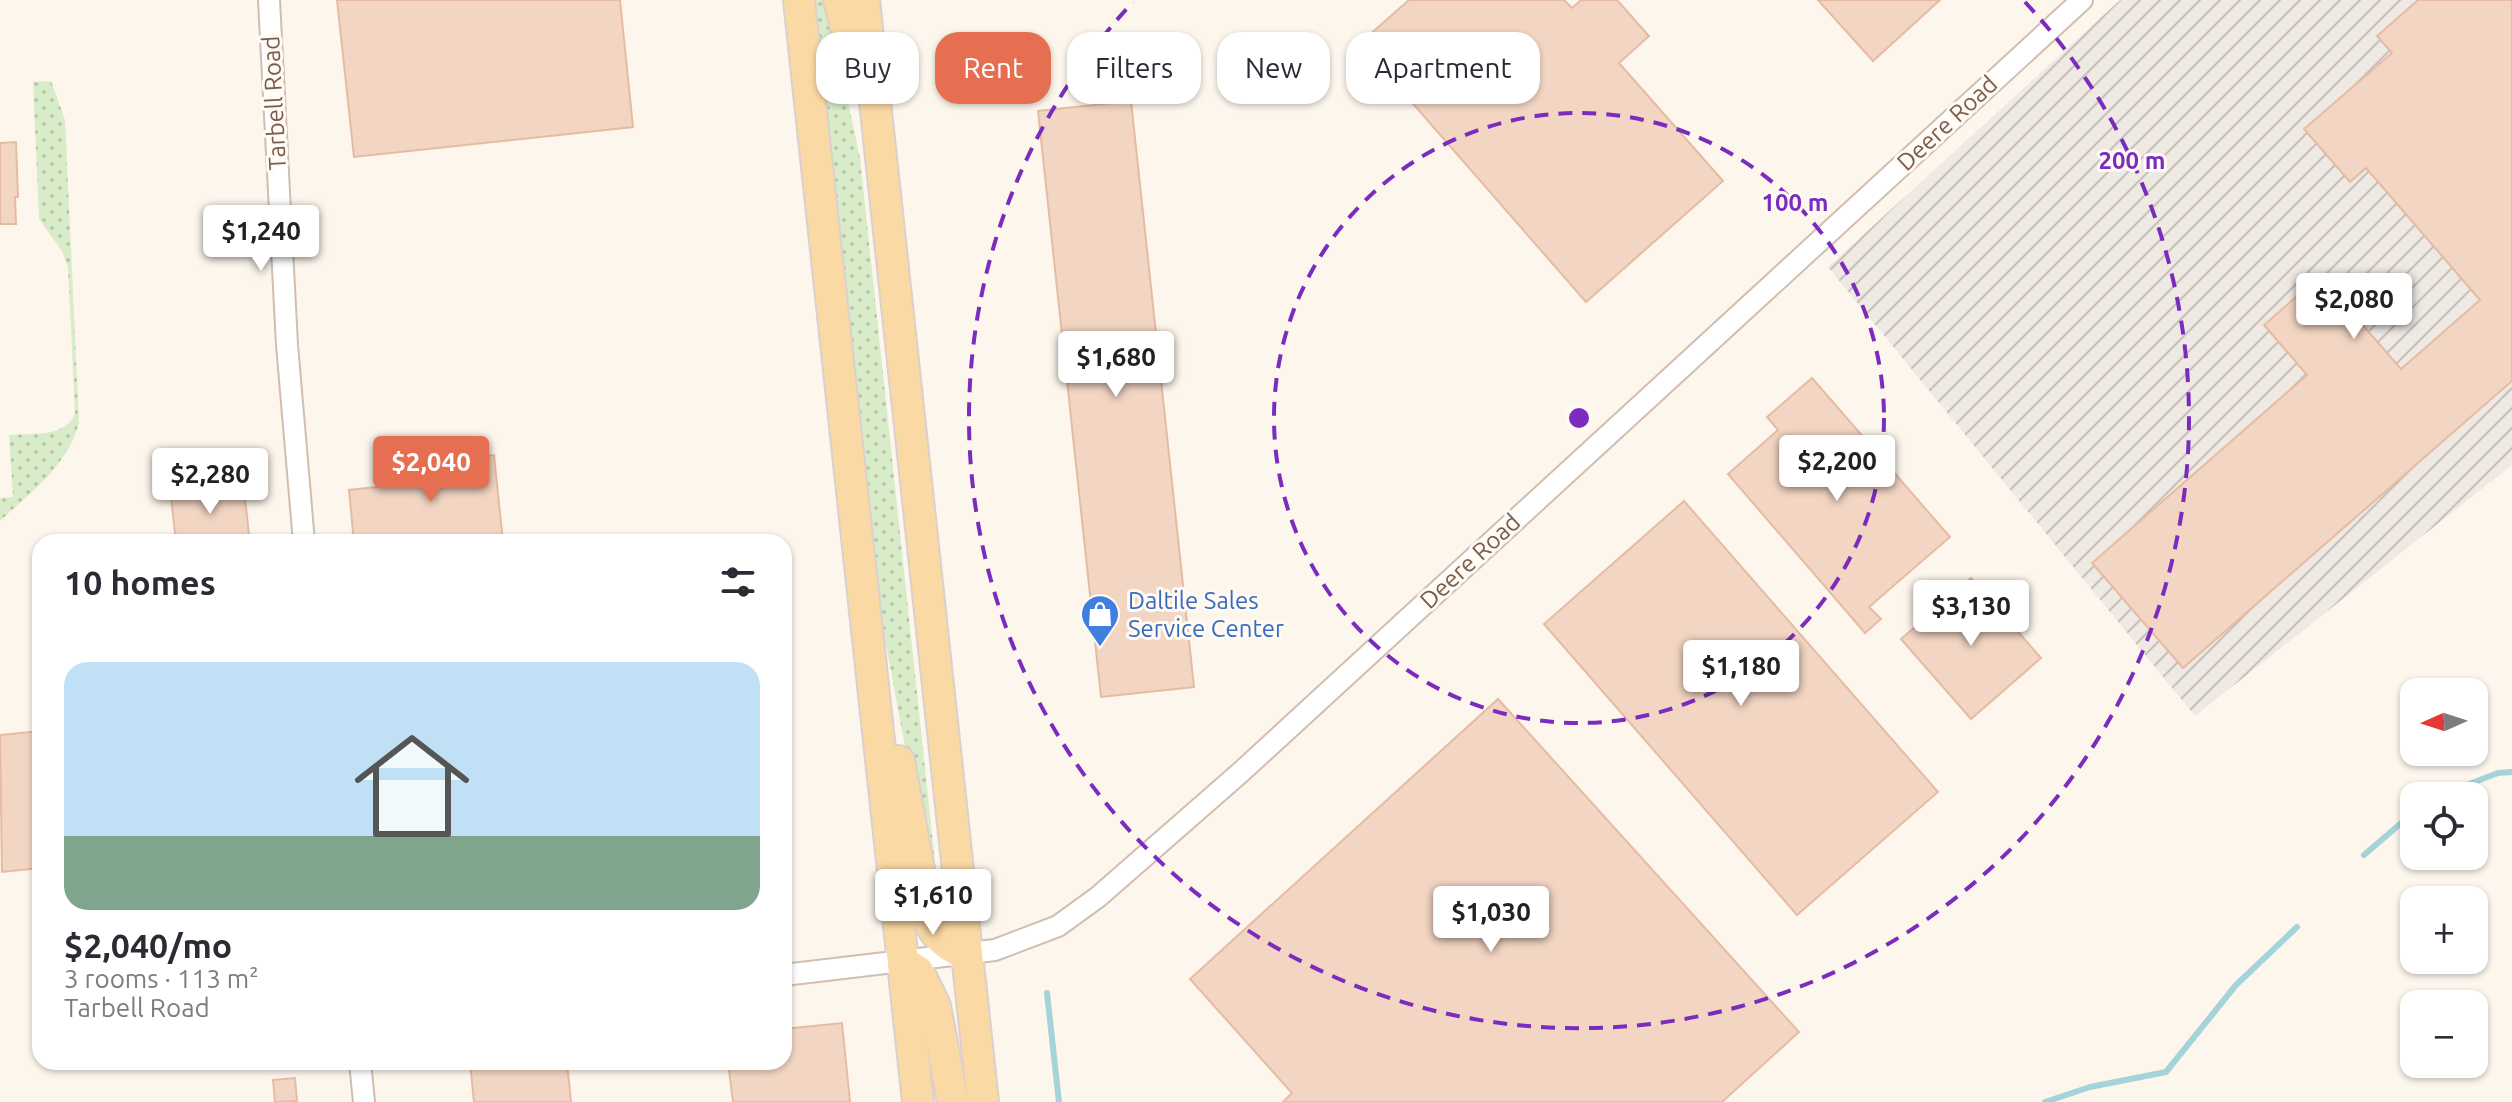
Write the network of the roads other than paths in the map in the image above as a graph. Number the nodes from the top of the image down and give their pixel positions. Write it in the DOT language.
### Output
graph roads {
  1 [pos="269,0"];
  2 [pos="799,0"];
  3 [pos="839,0"];
  4 [pos="864,0"];
  5 [pos="2082,0"];
  6 [pos="881,164"];
  7 [pos="303,534"];
  8 [pos="867,627"];
  9 [pos="967,955"];
  10 [pos="903,962"];
  11 [pos="792,974"];
  12 [pos="361,1070"];
  13 [pos="364,1102"];
  14 [pos="918,1102"];
  15 [pos="953,1102"];
  16 [pos="983,1102"];
  1 -- 7 [label="street, Tarbell Road"];
  2 -- 8 [label="main road"];
  3 -- 6 [label="main road"];
  4 -- 6 [label="main road"];
  5 -- 9 [label="street, Deere Road"];
  6 -- 9 [label="main road"];
  8 -- 9 [label="main road"];
  8 -- 10 [label="main road"];
  9 -- 10 [label="street, Deere Road"];
  9 -- 16 [label="main road"];
  10 -- 11 [label="street, Deere Road"];
  10 -- 14 [label="main road"];
  10 -- 15 [label="main road"];
  12 -- 13 [label="street"];
}
